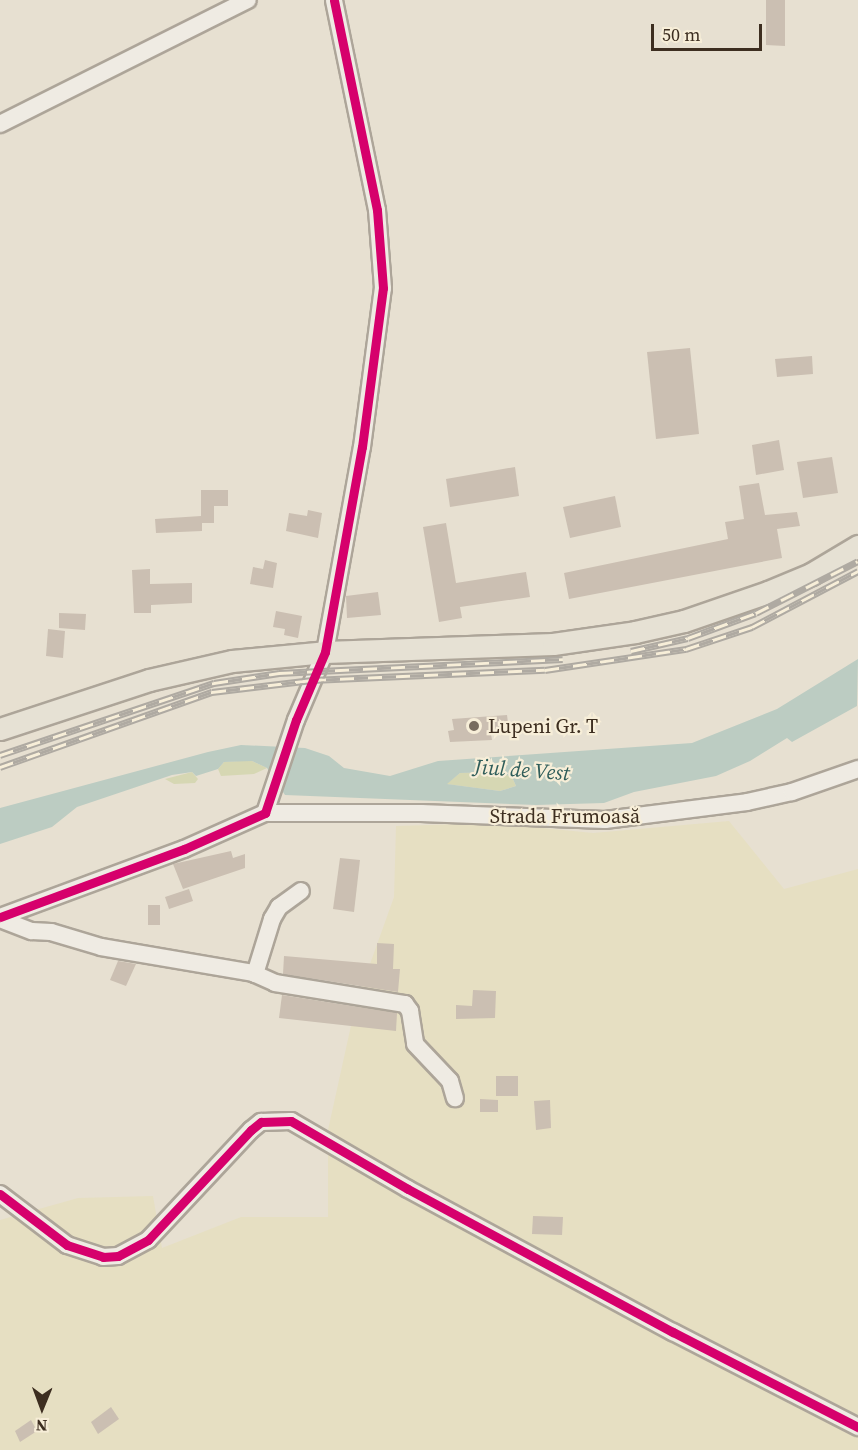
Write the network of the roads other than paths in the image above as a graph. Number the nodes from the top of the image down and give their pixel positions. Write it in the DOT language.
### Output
graph roads {
  1 [pos="248,0"];
  2 [pos="334,0"];
  3 [pos="0,124"];
  4 [pos="858,546"];
  5 [pos="325,652"];
  6 [pos="0,729"];
  7 [pos="858,768"];
  8 [pos="266,808"];
  9 [pos="301,891"];
  10 [pos="0,918"];
  11 [pos="255,974"];
  12 [pos="455,1098"];
  13 [pos="0,1194"];
  14 [pos="858,1426"];
  1 -- 3 [label="street"];
  2 -- 5 [label="street"];
  4 -- 5 [label="main road"];
  5 -- 6 [label="main road"];
  5 -- 8 [label="street"];
  7 -- 8 [label="street, Strada Frumoasă"];
  8 -- 10 [label="street"];
  9 -- 11 [label="street"];
  10 -- 11 [label="street"];
  11 -- 12 [label="street"];
  13 -- 14 [label="street"];
}
